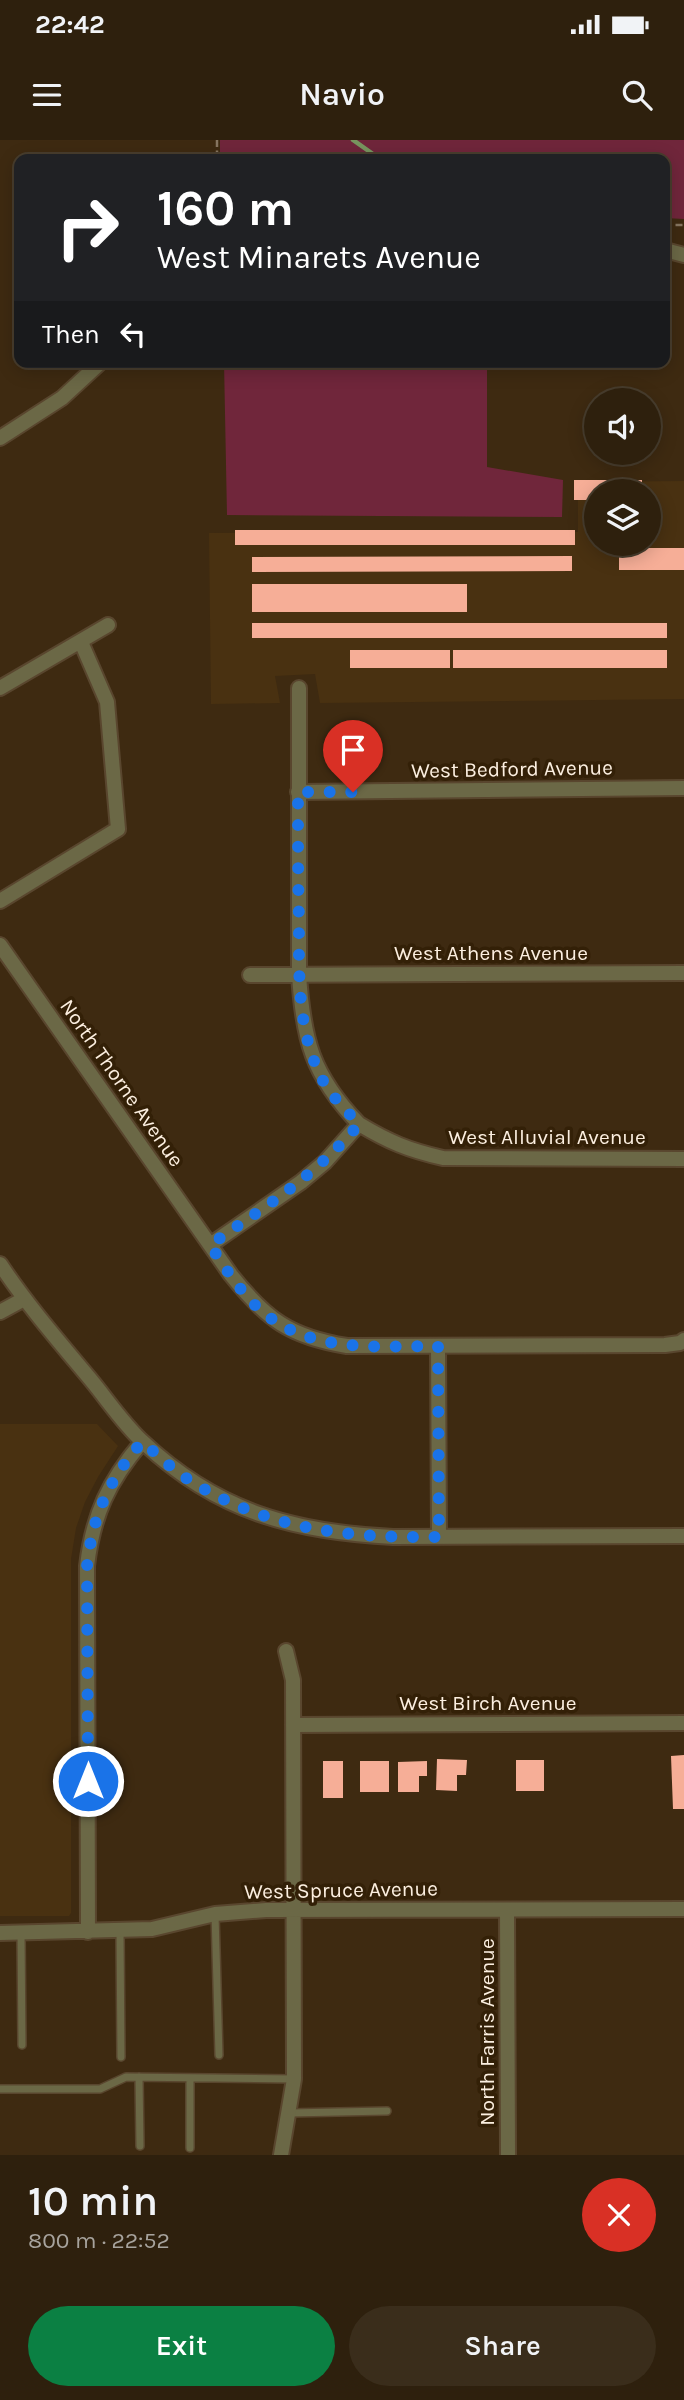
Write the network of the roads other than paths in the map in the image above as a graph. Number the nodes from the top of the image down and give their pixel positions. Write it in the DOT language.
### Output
graph roads {
  1 [pos="95,368"];
  2 [pos="0,438"];
  3 [pos="108,625"];
  4 [pos="81,642"];
  5 [pos="0,688"];
  6 [pos="299,688"];
  7 [pos="684,788"];
  8 [pos="298,792"];
  9 [pos="0,901"];
  10 [pos="0,945"];
  11 [pos="684,973"];
  12 [pos="299,974"];
  13 [pos="250,975"];
  14 [pos="359,1124"];
  15 [pos="684,1158"];
  16 [pos="210,1245"];
  17 [pos="0,1264"];
  18 [pos="24,1298"];
  19 [pos="0,1312"];
  20 [pos="684,1340"];
  21 [pos="438,1346"];
  22 [pos="142,1442"];
  23 [pos="684,1536"];
  24 [pos="439,1537"];
  25 [pos="286,1651"];
  26 [pos="684,1723"];
  27 [pos="293,1725"];
  28 [pos="684,1909"];
  29 [pos="293,1910"];
  30 [pos="507,1910"];
  31 [pos="215,1914"];
  32 [pos="88,1932"];
  33 [pos="121,1932"];
  34 [pos="0,1933"];
  35 [pos="20,1933"];
  36 [pos="22,2045"];
  37 [pos="219,2056"];
  38 [pos="121,2057"];
  39 [pos="139,2077"];
  40 [pos="190,2078"];
  41 [pos="294,2080"];
  42 [pos="0,2089"];
  43 [pos="387,2111"];
  44 [pos="289,2113"];
  45 [pos="140,2146"];
  46 [pos="190,2148"];
  47 [pos="281,2155"];
  48 [pos="508,2155"];
  1 -- 2 [label="street"];
  3 -- 4 [label="street"];
  4 -- 5 [label="street"];
  4 -- 9 [label="street"];
  6 -- 8 [label="street"];
  7 -- 8 [label="street, West Bedford Avenue"];
  8 -- 12 [label="street"];
  10 -- 16 [label="street, North Thorne Avenue"];
  11 -- 12 [label="street, West Athens Avenue"];
  12 -- 13 [label="street"];
  12 -- 14 [label="street"];
  14 -- 15 [label="street, West Alluvial Avenue"];
  14 -- 16 [label="street"];
  16 -- 21 [label="street, North Thorne Avenue"];
  17 -- 18 [label="street"];
  18 -- 19 [label="street"];
  18 -- 22 [label="street"];
  20 -- 21 [label="street, North Thorne Avenue"];
  21 -- 24 [label="street"];
  22 -- 24 [label="street"];
  22 -- 32 [label="street"];
  23 -- 24 [label="street"];
  25 -- 27 [label="street"];
  26 -- 27 [label="street, West Birch Avenue"];
  27 -- 29 [label="street"];
  28 -- 30 [label="street, West Spruce Avenue"];
  29 -- 30 [label="street, West Spruce Avenue"];
  29 -- 31 [label="street, West Spruce Avenue"];
  29 -- 41 [label="street"];
  30 -- 48 [label="street, North Farris Avenue"];
  31 -- 33 [label="street, West Spruce Avenue"];
  31 -- 37 [label="lane"];
  32 -- 33 [label="street, West Spruce Avenue"];
  32 -- 35 [label="street, West Spruce Avenue"];
  33 -- 38 [label="lane"];
  34 -- 35 [label="street, West Spruce Avenue"];
  35 -- 36 [label="lane"];
  39 -- 40 [label="lane"];
  39 -- 42 [label="lane"];
  39 -- 45 [label="lane"];
  40 -- 41 [label="lane"];
  40 -- 46 [label="lane"];
  41 -- 44 [label="street"];
  43 -- 44 [label="lane"];
  44 -- 47 [label="street"];
}
